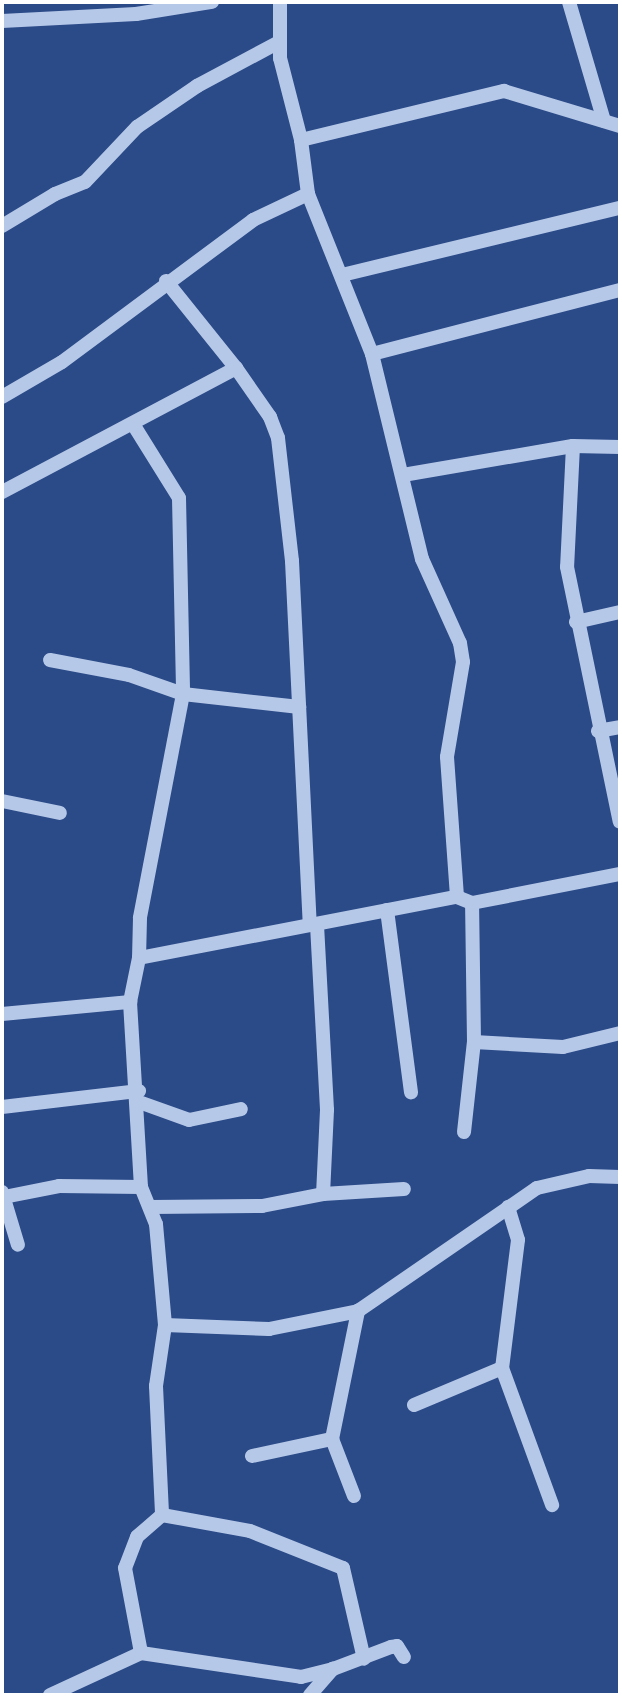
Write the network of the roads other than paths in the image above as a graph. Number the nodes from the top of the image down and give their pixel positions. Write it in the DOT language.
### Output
graph roads {
  1 [pos="212,2"];
  2 [pos="280,2"];
  3 [pos="569,2"];
  4 [pos="2,21"];
  5 [pos="279,42"];
  6 [pos="604,121"];
  7 [pos="620,126"];
  8 [pos="301,140"];
  9 [pos="308,194"];
  10 [pos="620,208"];
  11 [pos="2,226"];
  12 [pos="342,275"];
  13 [pos="166,281"];
  14 [pos="620,290"];
  15 [pos="372,354"];
  16 [pos="236,368"];
  17 [pos="2,397"];
  18 [pos="133,424"];
  19 [pos="573,446"];
  20 [pos="620,447"];
  21 [pos="403,475"];
  22 [pos="2,492"];
  23 [pos="620,612"];
  24 [pos="576,622"];
  25 [pos="50,660"];
  26 [pos="183,694"];
  27 [pos="299,707"];
  28 [pos="620,727"];
  29 [pos="598,731"];
  30 [pos="2,801"];
  31 [pos="60,813"];
  32 [pos="620,822"];
  33 [pos="620,874"];
  34 [pos="457,897"];
  35 [pos="472,903"];
  36 [pos="387,910"];
  37 [pos="314,925"];
  38 [pos="139,958"];
  39 [pos="130,1002"];
  40 [pos="2,1014"];
  41 [pos="620,1033"];
  42 [pos="474,1042"];
  43 [pos="411,1092"];
  44 [pos="139,1097"];
  45 [pos="2,1107"];
  46 [pos="241,1109"];
  47 [pos="464,1132"];
  48 [pos="620,1177"];
  49 [pos="141,1187"];
  50 [pos="404,1189"];
  51 [pos="323,1194"];
  52 [pos="3,1195"];
  53 [pos="150,1207"];
  54 [pos="508,1207"];
  55 [pos="18,1245"];
  56 [pos="358,1311"];
  57 [pos="165,1325"];
  58 [pos="502,1368"];
  59 [pos="414,1405"];
  60 [pos="332,1439"];
  61 [pos="252,1456"];
  62 [pos="354,1496"];
  63 [pos="552,1505"];
  64 [pos="162,1515"];
  65 [pos="141,1653"];
  66 [pos="404,1657"];
  67 [pos="364,1659"];
  68 [pos="333,1669"];
  69 [pos="50,1695"];
  70 [pos="310,1695"];
  1 -- 4 [label="street"];
  2 -- 5 [label="street"];
  3 -- 6 [label="street"];
  5 -- 8 [label="street"];
  5 -- 11 [label="street"];
  6 -- 7 [label="street"];
  6 -- 8 [label="street"];
  8 -- 9 [label="street"];
  9 -- 12 [label="street"];
  9 -- 13 [label="street"];
  10 -- 12 [label="street"];
  12 -- 15 [label="street"];
  13 -- 16 [label="street"];
  13 -- 17 [label="street"];
  14 -- 15 [label="street"];
  15 -- 21 [label="street"];
  16 -- 18 [label="street"];
  16 -- 27 [label="street"];
  18 -- 22 [label="street"];
  18 -- 26 [label="street"];
  19 -- 20 [label="street"];
  19 -- 21 [label="street"];
  19 -- 24 [label="street"];
  21 -- 34 [label="street"];
  23 -- 24 [label="street"];
  24 -- 29 [label="street"];
  25 -- 26 [label="street"];
  26 -- 27 [label="street"];
  26 -- 38 [label="street"];
  27 -- 37 [label="street"];
  28 -- 29 [label="street"];
  29 -- 32 [label="street"];
  30 -- 31 [label="street"];
  33 -- 35 [label="street"];
  34 -- 35 [label="street"];
  34 -- 36 [label="street"];
  35 -- 42 [label="street"];
  36 -- 37 [label="street"];
  36 -- 43 [label="street"];
  37 -- 38 [label="street"];
  37 -- 51 [label="street"];
  38 -- 39 [label="street"];
  39 -- 40 [label="street"];
  39 -- 44 [label="street"];
  41 -- 42 [label="street"];
  42 -- 47 [label="street"];
  44 -- 45 [label="street"];
  44 -- 46 [label="street"];
  44 -- 49 [label="street"];
  48 -- 54 [label="street"];
  49 -- 52 [label="street"];
  49 -- 53 [label="street"];
  50 -- 51 [label="street"];
  51 -- 53 [label="street"];
  52 -- 55 [label="street"];
  53 -- 57 [label="street"];
  54 -- 56 [label="street"];
  54 -- 58 [label="street"];
  56 -- 57 [label="street"];
  56 -- 60 [label="street"];
  57 -- 64 [label="street"];
  58 -- 59 [label="street"];
  58 -- 63 [label="street"];
  60 -- 61 [label="street"];
  60 -- 62 [label="street"];
  64 -- 65 [label="street"];
  64 -- 67 [label="street"];
  65 -- 68 [label="street"];
  65 -- 69 [label="street"];
  66 -- 67 [label="street"];
  67 -- 68 [label="street"];
  68 -- 70 [label="street"];
}
